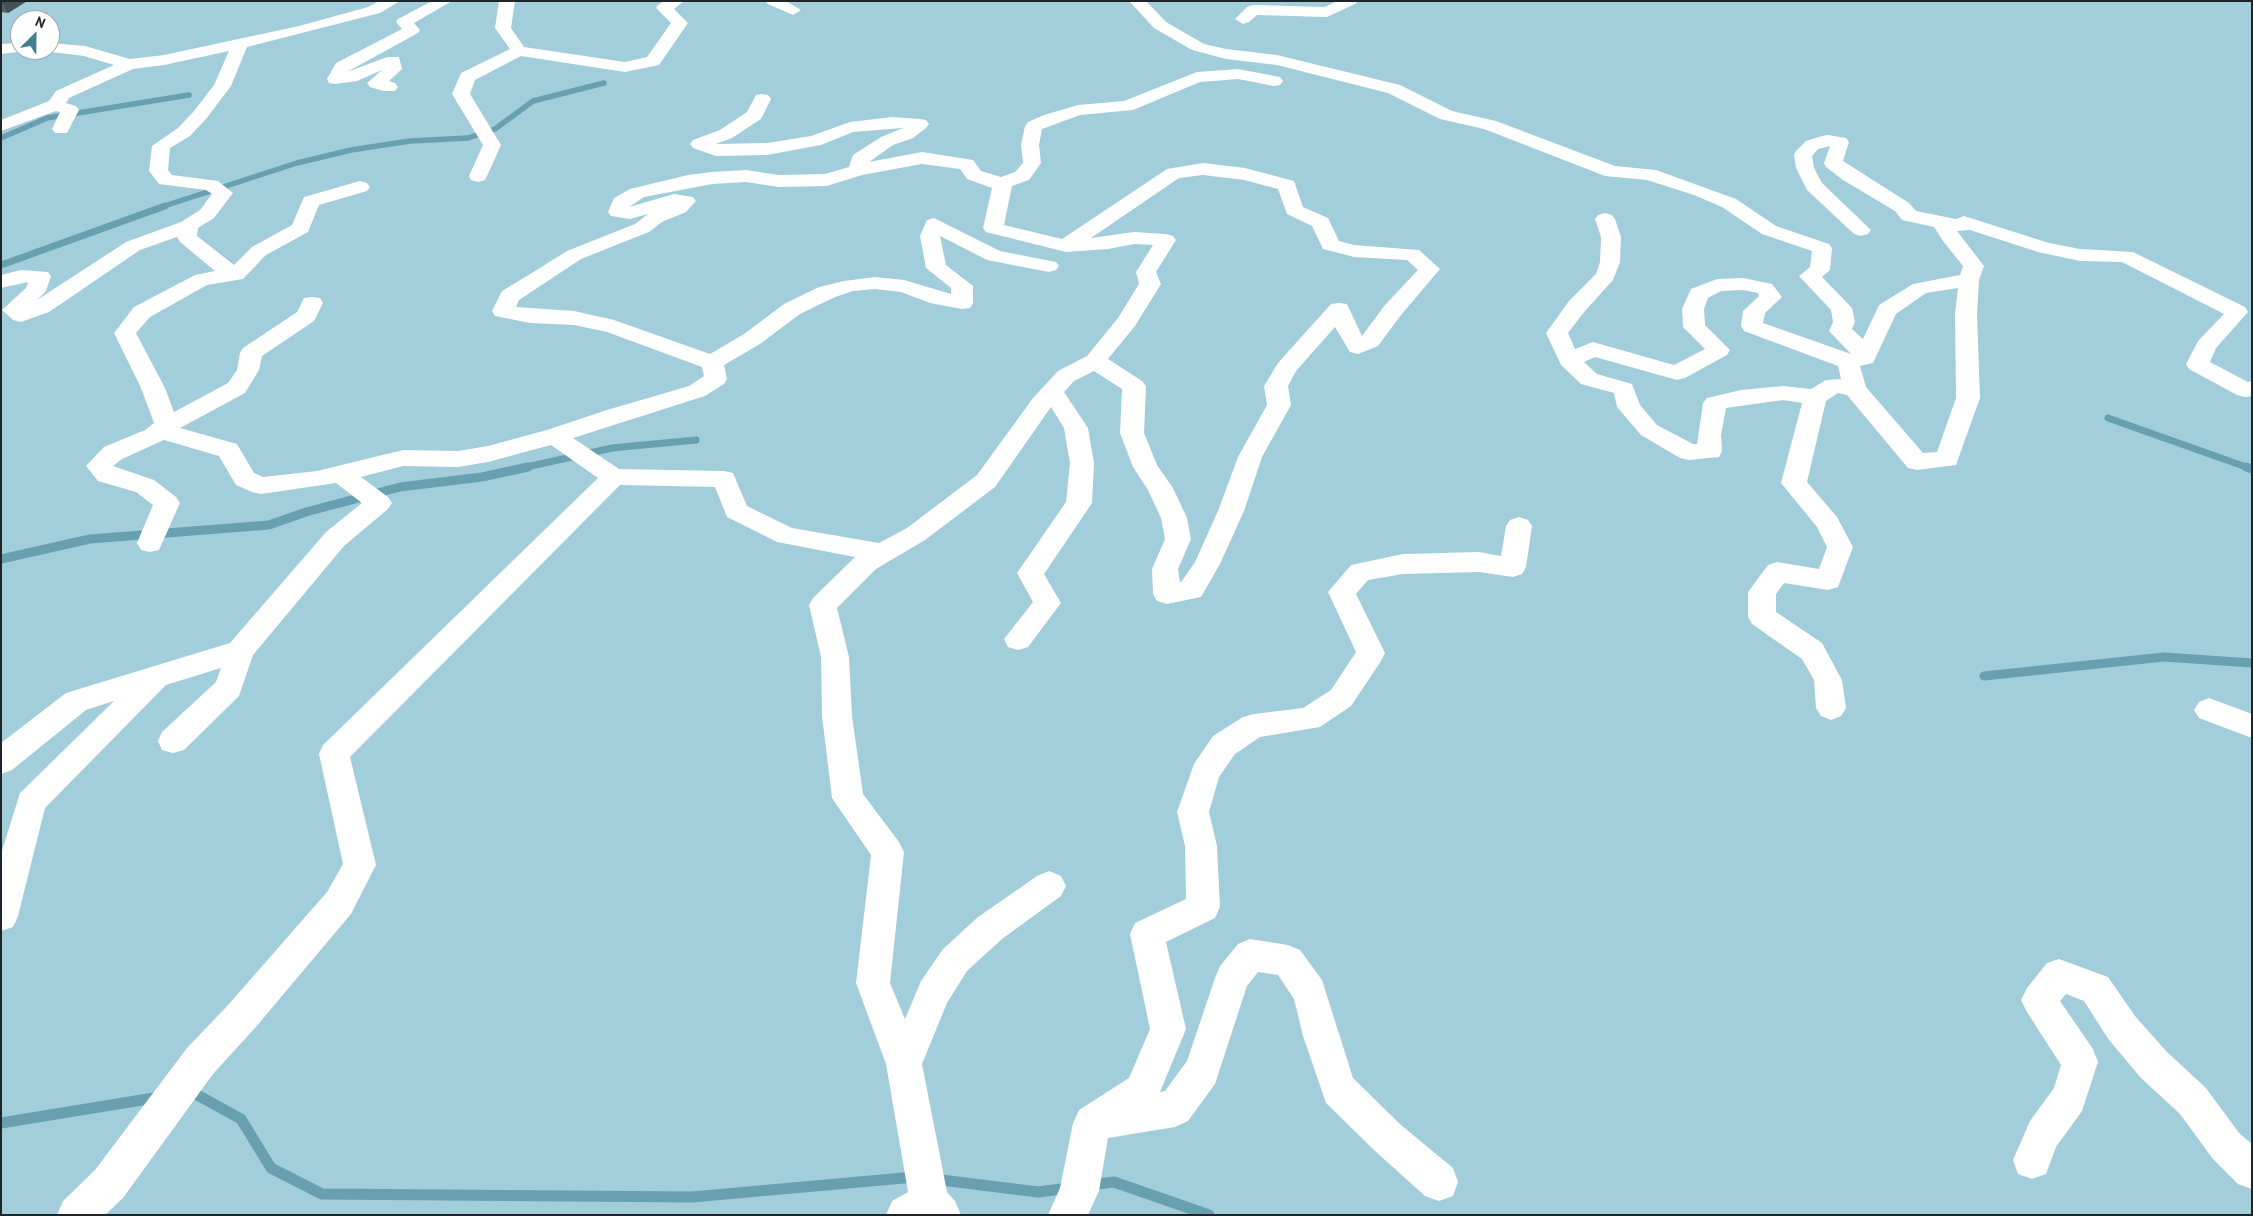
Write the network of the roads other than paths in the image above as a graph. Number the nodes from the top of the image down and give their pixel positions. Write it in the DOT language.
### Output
graph roads {
  1 [pos="392,1"];
  2 [pos="444,1"];
  3 [pos="507,1"];
  4 [pos="676,1"];
  5 [pos="773,1"];
  6 [pos="1136,1"];
  7 [pos="1350,1"];
  8 [pos="793,10"];
  9 [pos="1243,20"];
  10 [pos="240,45"];
  11 [pos="60,49"];
  12 [pos="519,51"];
  13 [pos="129,64"];
  14 [pos="1274,81"];
  15 [pos="389,87"];
  16 [pos="762,99"];
  17 [pos="1,126"];
  18 [pos="858,170"];
  19 [pos="478,176"];
  20 [pos="1004,184"];
  21 [pos="360,187"];
  22 [pos="1605,219"];
  23 [pos="1942,222"];
  24 [pos="188,226"];
  25 [pos="1861,230"];
  26 [pos="1058,256"];
  27 [pos="236,275"];
  28 [pos="1969,280"];
  29 [pos="1,282"];
  30 [pos="312,303"];
  31 [pos="1569,360"];
  32 [pos="1856,360"];
  33 [pos="1095,361"];
  34 [pos="712,362"];
  35 [pos="1855,388"];
  36 [pos="2252,388"];
  37 [pos="1052,391"];
  38 [pos="1815,397"];
  39 [pos="166,424"];
  40 [pos="562,441"];
  41 [pos="602,470"];
  42 [pos="360,488"];
  43 [pos="1519,526"];
  44 [pos="153,533"];
  45 [pos="883,553"];
  46 [pos="1018,639"];
  47 [pos="240,650"];
  48 [pos="158,676"];
  49 [pos="1831,708"];
  50 [pos="2209,710"];
  51 [pos="2252,726"];
  52 [pos="173,741"];
  53 [pos="1,761"];
  54 [pos="1049,886"];
  55 [pos="1,916"];
  56 [pos="904,1064"];
  57 [pos="1092,1123"];
  58 [pos="2032,1160"];
  59 [pos="2252,1170"];
  60 [pos="1439,1182"];
  61 [pos="926,1210"];
  62 [pos="77,1215"];
  63 [pos="1068,1215"];
  1 -- 10 [label="street"];
  2 -- 15 [label="street"];
  3 -- 12 [label="street"];
  4 -- 12 [label="street"];
  5 -- 8 [label="street"];
  6 -- 32 [label="street"];
  7 -- 9 [label="street"];
  10 -- 13 [label="street"];
  10 -- 24 [label="street"];
  11 -- 13 [label="street"];
  12 -- 19 [label="street"];
  13 -- 17 [label="street"];
  14 -- 20 [label="street"];
  16 -- 18 [label="street"];
  18 -- 20 [label="street"];
  18 -- 34 [label="street"];
  20 -- 26 [label="street"];
  21 -- 27 [label="street"];
  22 -- 31 [label="street"];
  23 -- 25 [label="street"];
  23 -- 28 [label="street"];
  23 -- 36 [label="street"];
  24 -- 27 [label="street"];
  24 -- 29 [label="street"];
  26 -- 33 [label="street"];
  26 -- 33 [label="street"];
  26 -- 34 [label="street"];
  27 -- 39 [label="street"];
  28 -- 32 [label="street"];
  28 -- 35 [label="street"];
  30 -- 39 [label="street"];
  31 -- 32 [label="street"];
  31 -- 38 [label="street"];
  32 -- 35 [label="street"];
  33 -- 37 [label="street"];
  34 -- 40 [label="street"];
  35 -- 38 [label="street"];
  37 -- 45 [label="street"];
  37 -- 46 [label="street"];
  38 -- 49 [label="street"];
  39 -- 42 [label="street"];
  39 -- 44 [label="street"];
  40 -- 41 [label="street"];
  40 -- 42 [label="street"];
  41 -- 45 [label="street"];
  41 -- 62 [label="street"];
  42 -- 47 [label="street"];
  43 -- 57 [label="street"];
  45 -- 56 [label="street"];
  47 -- 48 [label="street"];
  47 -- 52 [label="street"];
  48 -- 53 [label="street"];
  48 -- 55 [label="street"];
  50 -- 51 [label="street"];
  54 -- 56 [label="street"];
  56 -- 61 [label="street"];
  57 -- 60 [label="street"];
  57 -- 63 [label="street"];
  58 -- 59 [label="street"];
}
